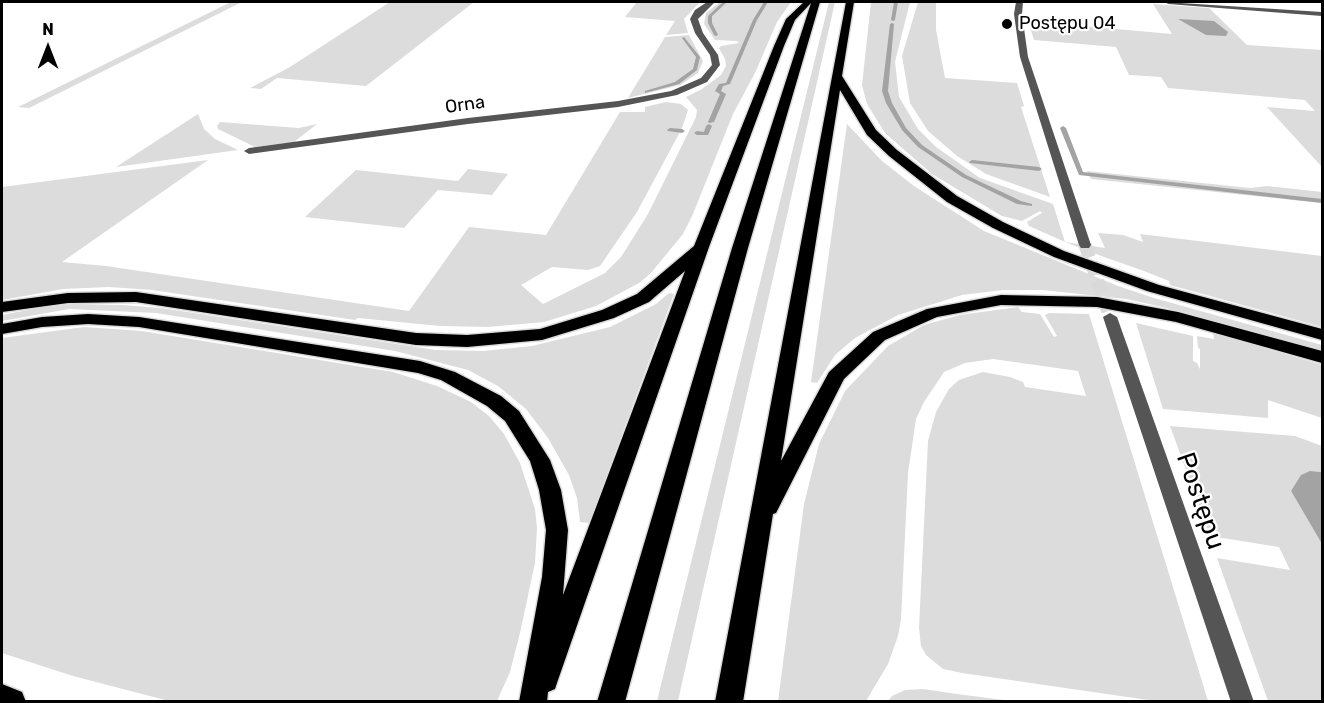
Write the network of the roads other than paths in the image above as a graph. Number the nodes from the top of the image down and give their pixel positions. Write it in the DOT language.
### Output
graph roads {
  1 [pos="711,2"];
  2 [pos="808,2"];
  3 [pos="816,2"];
  4 [pos="850,2"];
  5 [pos="1019,2"];
  6 [pos="1168,2"];
  7 [pos="1323,14"];
  8 [pos="836,75"];
  9 [pos="249,151"];
  10 [pos="1085,245"];
  11 [pos="701,247"];
  12 [pos="2,307"];
  13 [pos="1110,317"];
  14 [pos="2,330"];
  15 [pos="1323,336"];
  16 [pos="1323,357"];
  17 [pos="761,522"];
  18 [pos="2,698"];
  19 [pos="12,702"];
  20 [pos="536,702"];
  21 [pos="611,702"];
  22 [pos="729,702"];
  23 [pos="1243,702"];
  1 -- 9 [label="street, Orna"];
  2 -- 11 [label="highway"];
  3 -- 21 [label="highway"];
  4 -- 8 [label="highway"];
  5 -- 10 [label="street"];
  6 -- 7 [label="street"];
  8 -- 15 [label="highway"];
  8 -- 17 [label="highway"];
  11 -- 12 [label="highway"];
  11 -- 20 [label="highway"];
  13 -- 23 [label="street, Postępu"];
  14 -- 20 [label="highway"];
  16 -- 17 [label="highway"];
  17 -- 22 [label="highway"];
  18 -- 19 [label="highway"];
}
